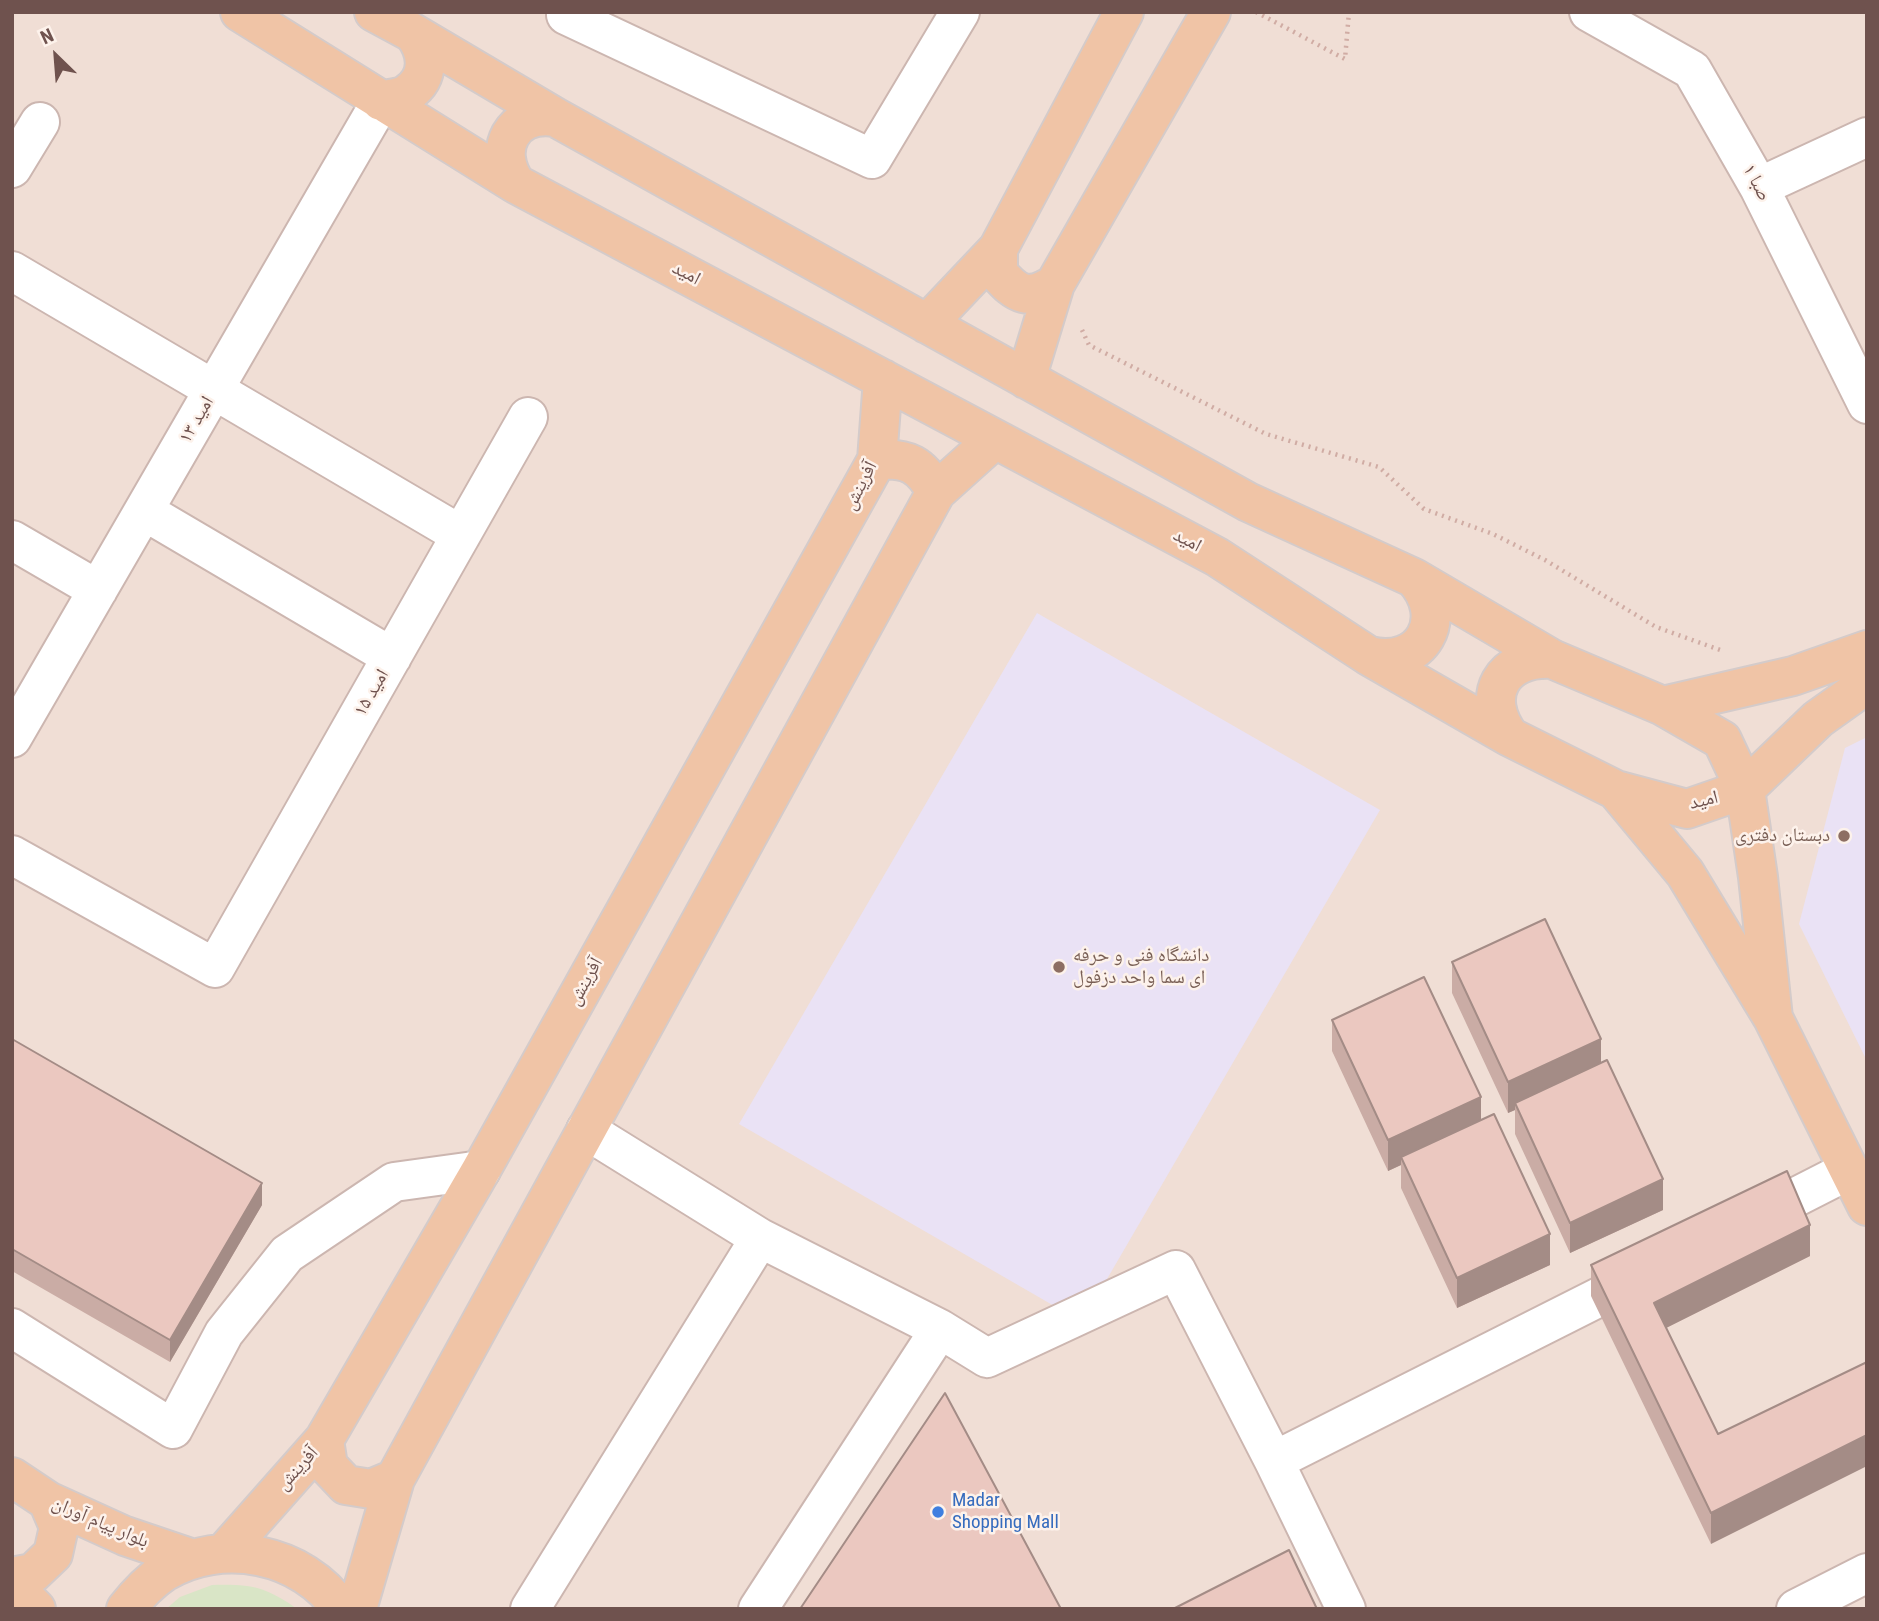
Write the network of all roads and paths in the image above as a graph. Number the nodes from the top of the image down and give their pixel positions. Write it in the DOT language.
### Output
graph roads {
  1 [pos="240,12"];
  2 [pos="374,12"];
  3 [pos="568,12"];
  4 [pos="960,12"];
  5 [pos="1124,12"];
  6 [pos="1212,12"];
  7 [pos="1256,12"];
  8 [pos="1349,12"];
  9 [pos="1589,12"];
  10 [pos="413,33"];
  11 [pos="381,101"];
  12 [pos="555,117"];
  13 [pos="40,122"];
  14 [pos="1867,137"];
  15 [pos="12,168"];
  16 [pos="516,184"];
  17 [pos="1759,187"];
  18 [pos="998,249"];
  19 [pos="12,271"];
  20 [pos="1055,284"];
  21 [pos="928,324"];
  22 [pos="1081,326"];
  23 [pos="883,379"];
  24 [pos="1026,379"];
  25 [pos="214,390"];
  26 [pos="1867,404"];
  27 [pos="528,417"];
  28 [pos="995,439"];
  29 [pos="877,460"];
  30 [pos="936,492"];
  31 [pos="144,511"];
  32 [pos="461,535"];
  33 [pos="12,540"];
  34 [pos="1414,578"];
  35 [pos="98,590"];
  36 [pos="1867,650"];
  37 [pos="1731,654"];
  38 [pos="1369,656"];
  39 [pos="392,657"];
  40 [pos="1552,659"];
  41 [pos="1867,684"];
  42 [pos="1663,706"];
  43 [pos="1510,737"];
  44 [pos="12,738"];
  45 [pos="1745,789"];
  46 [pos="1616,790"];
  47 [pos="12,855"];
  48 [pos="1773,1018"];
  49 [pos="586,1130"];
  50 [pos="481,1170"];
  51 [pos="1849,1170"];
  52 [pos="1867,1206"];
  53 [pos="1727,1232"];
  54 [pos="760,1238"];
  55 [pos="1665,1263"];
  56 [pos="12,1328"];
  57 [pos="940,1329"];
  58 [pos="324,1440"];
  59 [pos="1274,1461"];
  60 [pos="12,1477"];
  61 [pos="395,1479"];
  62 [pos="48,1501"];
  63 [pos="208,1556"];
  64 [pos="1867,1573"];
  65 [pos="12,1577"];
  66 [pos="12,1585"];
  67 [pos="36,1609"];
  68 [pos="126,1609"];
  69 [pos="341,1609"];
  70 [pos="357,1609"];
  71 [pos="530,1609"];
  72 [pos="758,1609"];
  73 [pos="1346,1609"];
  74 [pos="1796,1609"];
  1 -- 11 [label="main road, امید"];
  2 -- 10 [label="main road, امید"];
  3 -- 4 [label="street"];
  5 -- 18 [label="main road"];
  6 -- 20 [label="main road"];
  7 -- 8 [label="path"];
  9 -- 17 [label="street, صبا ۱"];
  10 -- 11 [label="main road"];
  10 -- 12 [label="main road, امید"];
  11 -- 16 [label="main road, امید"];
  11 -- 25 [label="street, امید ۱۳"];
  12 -- 16 [label="main road"];
  12 -- 21 [label="main road, امید"];
  13 -- 15 [label="street"];
  14 -- 17 [label="street"];
  16 -- 23 [label="main road, امید"];
  17 -- 26 [label="street, صبا ۱"];
  18 -- 20 [label="main road"];
  18 -- 21 [label="main road"];
  19 -- 25 [label="street"];
  20 -- 24 [label="main road"];
  21 -- 24 [label="main road, امید"];
  22 -- 37 [label="path"];
  23 -- 28 [label="main road, امید"];
  23 -- 29 [label="main road, آفرینش"];
  24 -- 34 [label="main road, امید"];
  25 -- 31 [label="street, امید ۱۳"];
  25 -- 32 [label="street"];
  27 -- 32 [label="street, امید ۱۵"];
  28 -- 30 [label="main road"];
  28 -- 38 [label="main road, امید"];
  29 -- 30 [label="main road"];
  29 -- 50 [label="main road, آفرینش"];
  30 -- 49 [label="main road"];
  31 -- 35 [label="street, امید ۱۳"];
  31 -- 39 [label="street"];
  32 -- 39 [label="street, امید ۱۵"];
  33 -- 35 [label="street"];
  34 -- 38 [label="main road"];
  34 -- 40 [label="main road, امید"];
  35 -- 44 [label="street, امید ۱۳"];
  36 -- 42 [label="main road"];
  38 -- 43 [label="main road, امید"];
  39 -- 47 [label="street, امید ۱۵"];
  40 -- 42 [label="main road, امید"];
  40 -- 43 [label="main road"];
  41 -- 45 [label="main road"];
  42 -- 45 [label="main road, امید"];
  43 -- 46 [label="main road, امید"];
  45 -- 46 [label="main road, امید"];
  45 -- 48 [label="main road"];
  46 -- 48 [label="main road"];
  48 -- 51 [label="main road"];
  49 -- 54 [label="street"];
  49 -- 61 [label="main road"];
  50 -- 56 [label="street"];
  50 -- 58 [label="main road, آفرینش"];
  51 -- 52 [label="main road"];
  51 -- 53 [label="street"];
  54 -- 57 [label="street"];
  54 -- 71 [label="street"];
  55 -- 59 [label="street"];
  57 -- 59 [label="street"];
  57 -- 72 [label="street"];
  58 -- 61 [label="main road"];
  58 -- 63 [label="main road, آفرینش"];
  59 -- 73 [label="street"];
  60 -- 62 [label="main road, بلوار پیام آوران"];
  61 -- 70 [label="main road"];
  62 -- 63 [label="main road, بلوار پیام آوران"];
  62 -- 65 [label="main road"];
  63 -- 68 [label="main road"];
  63 -- 69 [label="main road"];
  64 -- 74 [label="street"];
  66 -- 67 [label="main road"];
}
